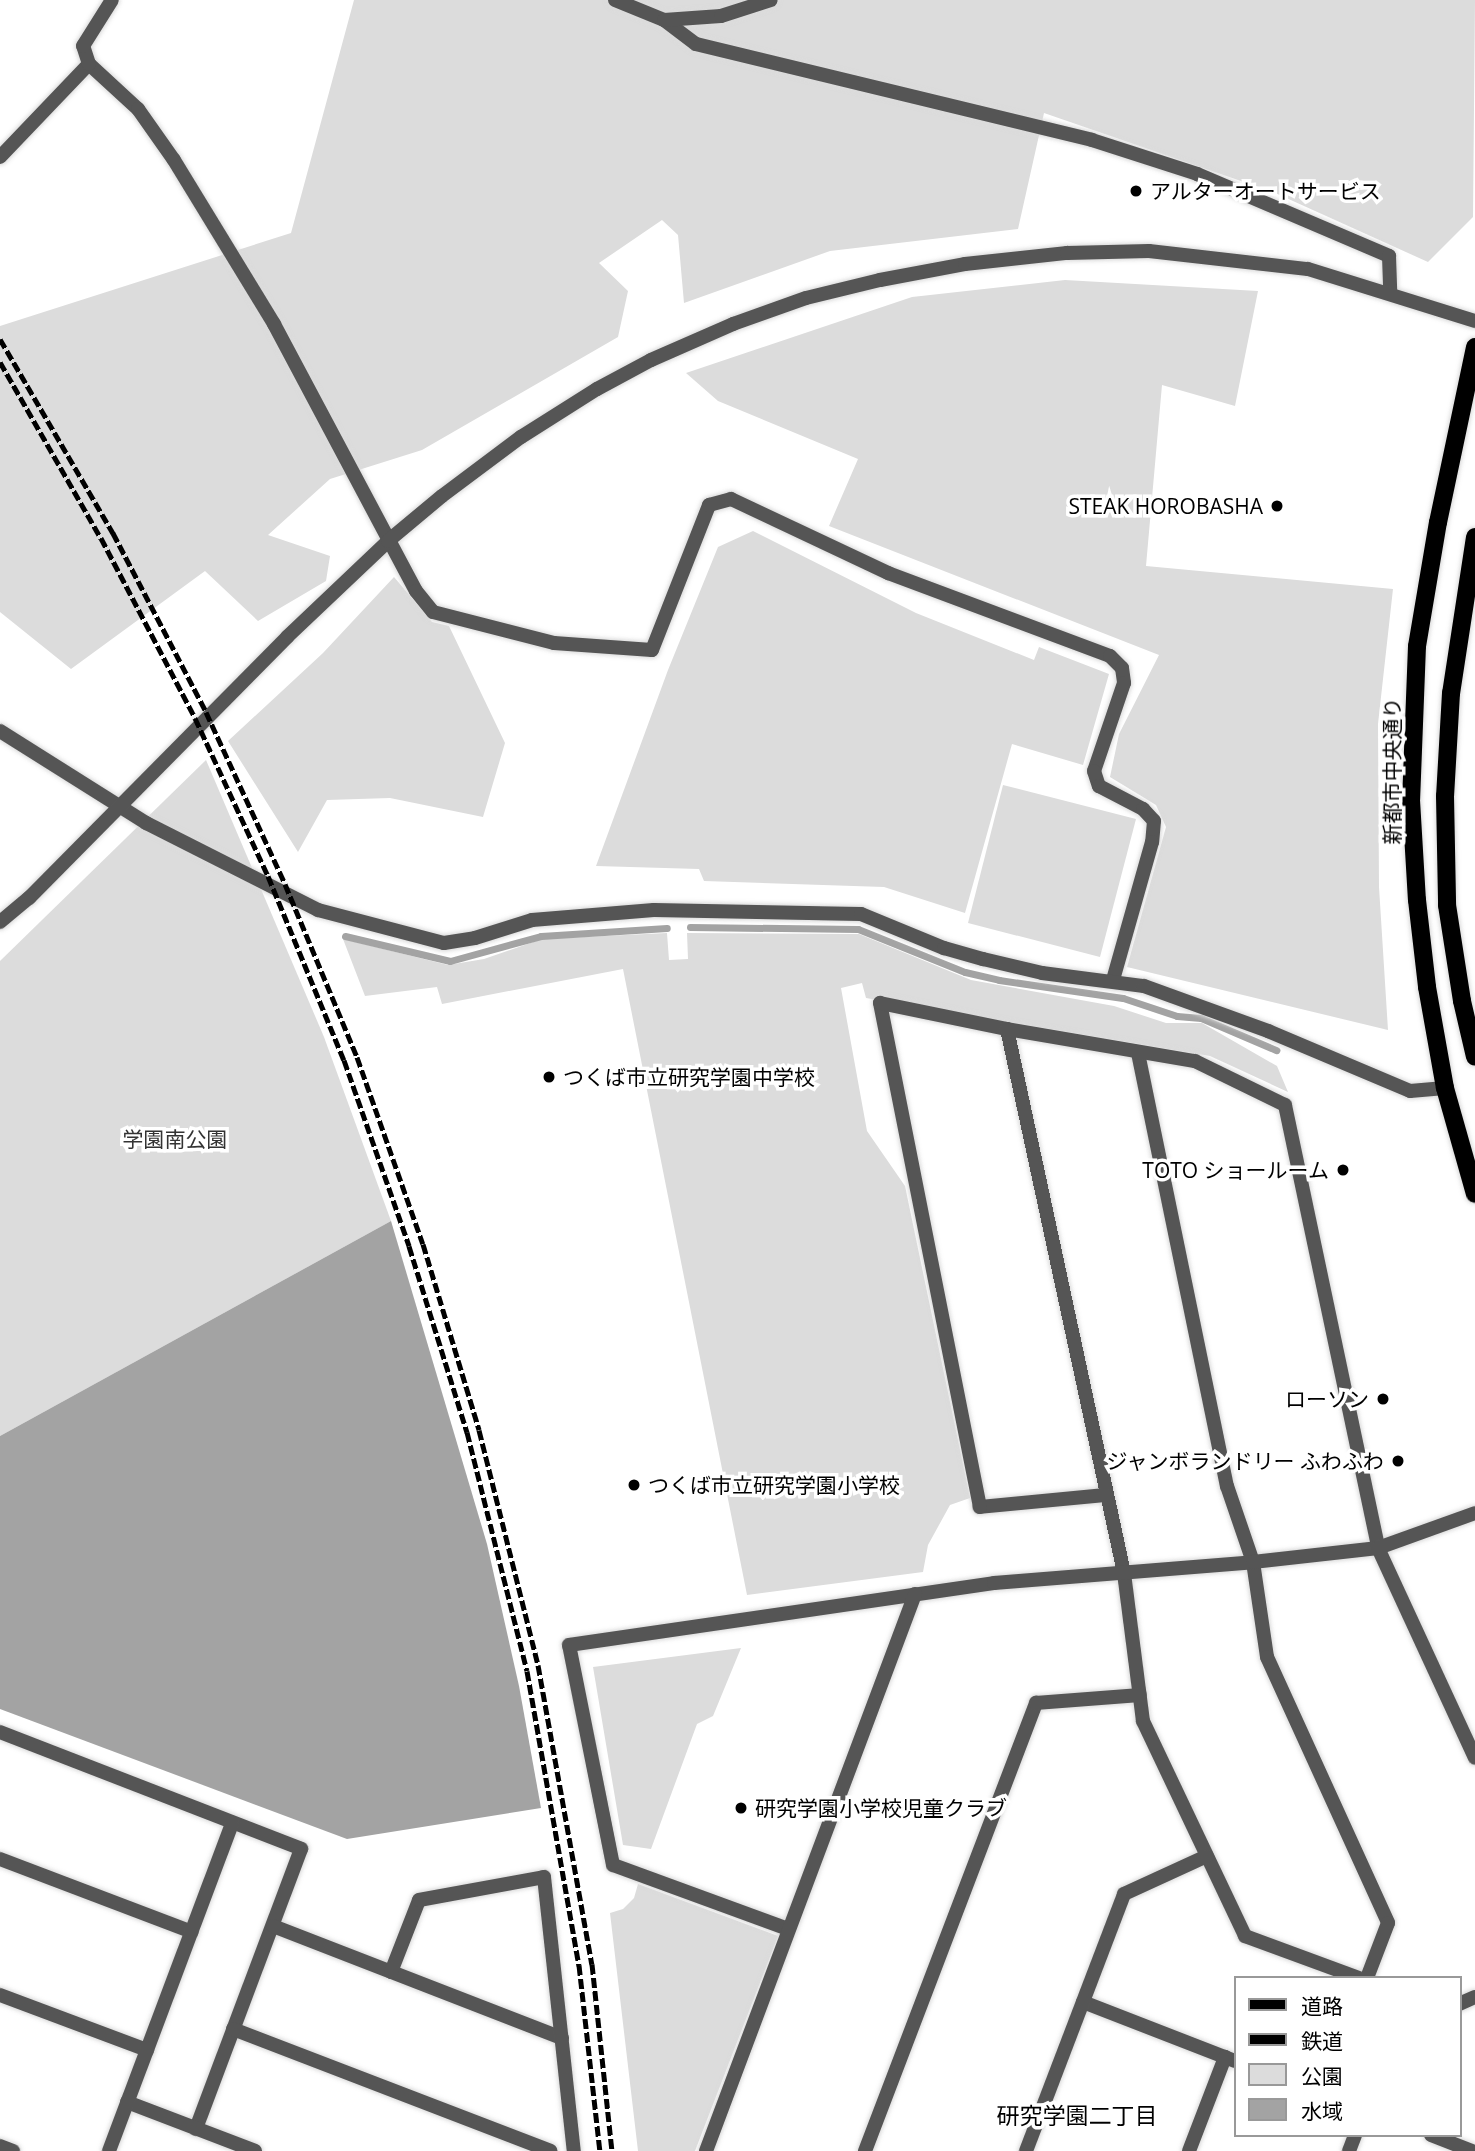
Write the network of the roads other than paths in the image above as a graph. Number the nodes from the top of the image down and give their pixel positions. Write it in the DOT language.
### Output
graph roads {
  1 [pos="112,0"];
  2 [pos="615,0"];
  3 [pos="771,0"];
  4 [pos="664,20"];
  5 [pos="89,64"];
  6 [pos="0,157"];
  7 [pos="1390,293"];
  8 [pos="1475,321"];
  9 [pos="1475,347"];
  10 [pos="1475,537"];
  11 [pos="388,541"];
  12 [pos="0,732"];
  13 [pos="119,807"];
  14 [pos="0,922"];
  15 [pos="1113,980"];
  16 [pos="1007,1029"];
  17 [pos="1138,1053"];
  18 [pos="1475,1057"];
  19 [pos="1445,1088"];
  20 [pos="1475,1194"];
  21 [pos="1106,1495"];
  22 [pos="1475,1513"];
  23 [pos="1378,1548"];
  24 [pos="1253,1562"];
  25 [pos="1124,1573"];
  26 [pos="915,1594"];
  27 [pos="1140,1695"];
  28 [pos="0,1732"];
  29 [pos="1475,1758"];
  30 [pos="232,1823"];
  31 [pos="1207,1856"];
  32 [pos="0,1859"];
  33 [pos="273,1926"];
  34 [pos="788,1929"];
  35 [pos="192,1932"];
  36 [pos="391,1972"];
  37 [pos="1354,1976"];
  38 [pos="1368,1976"];
  39 [pos="0,1994"];
  40 [pos="1083,2003"];
  41 [pos="233,2029"];
  42 [pos="562,2038"];
  43 [pos="147,2050"];
  44 [pos="1230,2059"];
  45 [pos="128,2102"];
  46 [pos="195,2129"];
  47 [pos="1436,2137"];
  48 [pos="0,2146"];
  49 [pos="13,2151"];
  50 [pos="109,2151"];
  51 [pos="255,2151"];
  52 [pos="550,2151"];
  53 [pos="574,2151"];
  54 [pos="706,2151"];
  55 [pos="865,2151"];
  56 [pos="1026,2151"];
  57 [pos="1189,2151"];
  58 [pos="1472,2151"];
  1 -- 5 [label="street"];
  2 -- 4 [label="street"];
  3 -- 4 [label="street"];
  4 -- 7 [label="street"];
  5 -- 6 [label="street"];
  5 -- 11 [label="street"];
  7 -- 8 [label="street"];
  7 -- 11 [label="street"];
  9 -- 19 [label="main road, 新都市中央通り"];
  10 -- 18 [label="main road"];
  11 -- 13 [label="street"];
  11 -- 15 [label="street"];
  12 -- 13 [label="street"];
  13 -- 14 [label="street"];
  13 -- 15 [label="street"];
  15 -- 19 [label="street"];
  16 -- 17 [label="street"];
  16 -- 21 [label="street"];
  16 -- 21 [label="street"];
  17 -- 23 [label="street"];
  17 -- 24 [label="street"];
  19 -- 20 [label="main road, 新都市中央通り"];
  21 -- 25 [label="street"];
  22 -- 23 [label="street"];
  23 -- 24 [label="street"];
  23 -- 29 [label="street"];
  24 -- 25 [label="street"];
  24 -- 38 [label="street"];
  25 -- 26 [label="street"];
  25 -- 27 [label="street"];
  26 -- 34 [label="street"];
  26 -- 34 [label="street"];
  27 -- 31 [label="street"];
  27 -- 55 [label="street"];
  28 -- 30 [label="street"];
  30 -- 33 [label="street"];
  30 -- 35 [label="street"];
  31 -- 37 [label="street"];
  31 -- 40 [label="street"];
  32 -- 35 [label="street"];
  33 -- 36 [label="street"];
  33 -- 41 [label="street"];
  34 -- 54 [label="street"];
  35 -- 43 [label="street"];
  36 -- 42 [label="street"];
  36 -- 42 [label="street"];
  39 -- 43 [label="street"];
  40 -- 44 [label="street"];
  40 -- 56 [label="street"];
  41 -- 46 [label="street"];
  41 -- 52 [label="street"];
  42 -- 53 [label="street"];
  43 -- 45 [label="street"];
  44 -- 57 [label="street"];
  45 -- 46 [label="street"];
  45 -- 50 [label="street"];
  46 -- 51 [label="street"];
  47 -- 58 [label="street"];
  48 -- 49 [label="street"];
}
